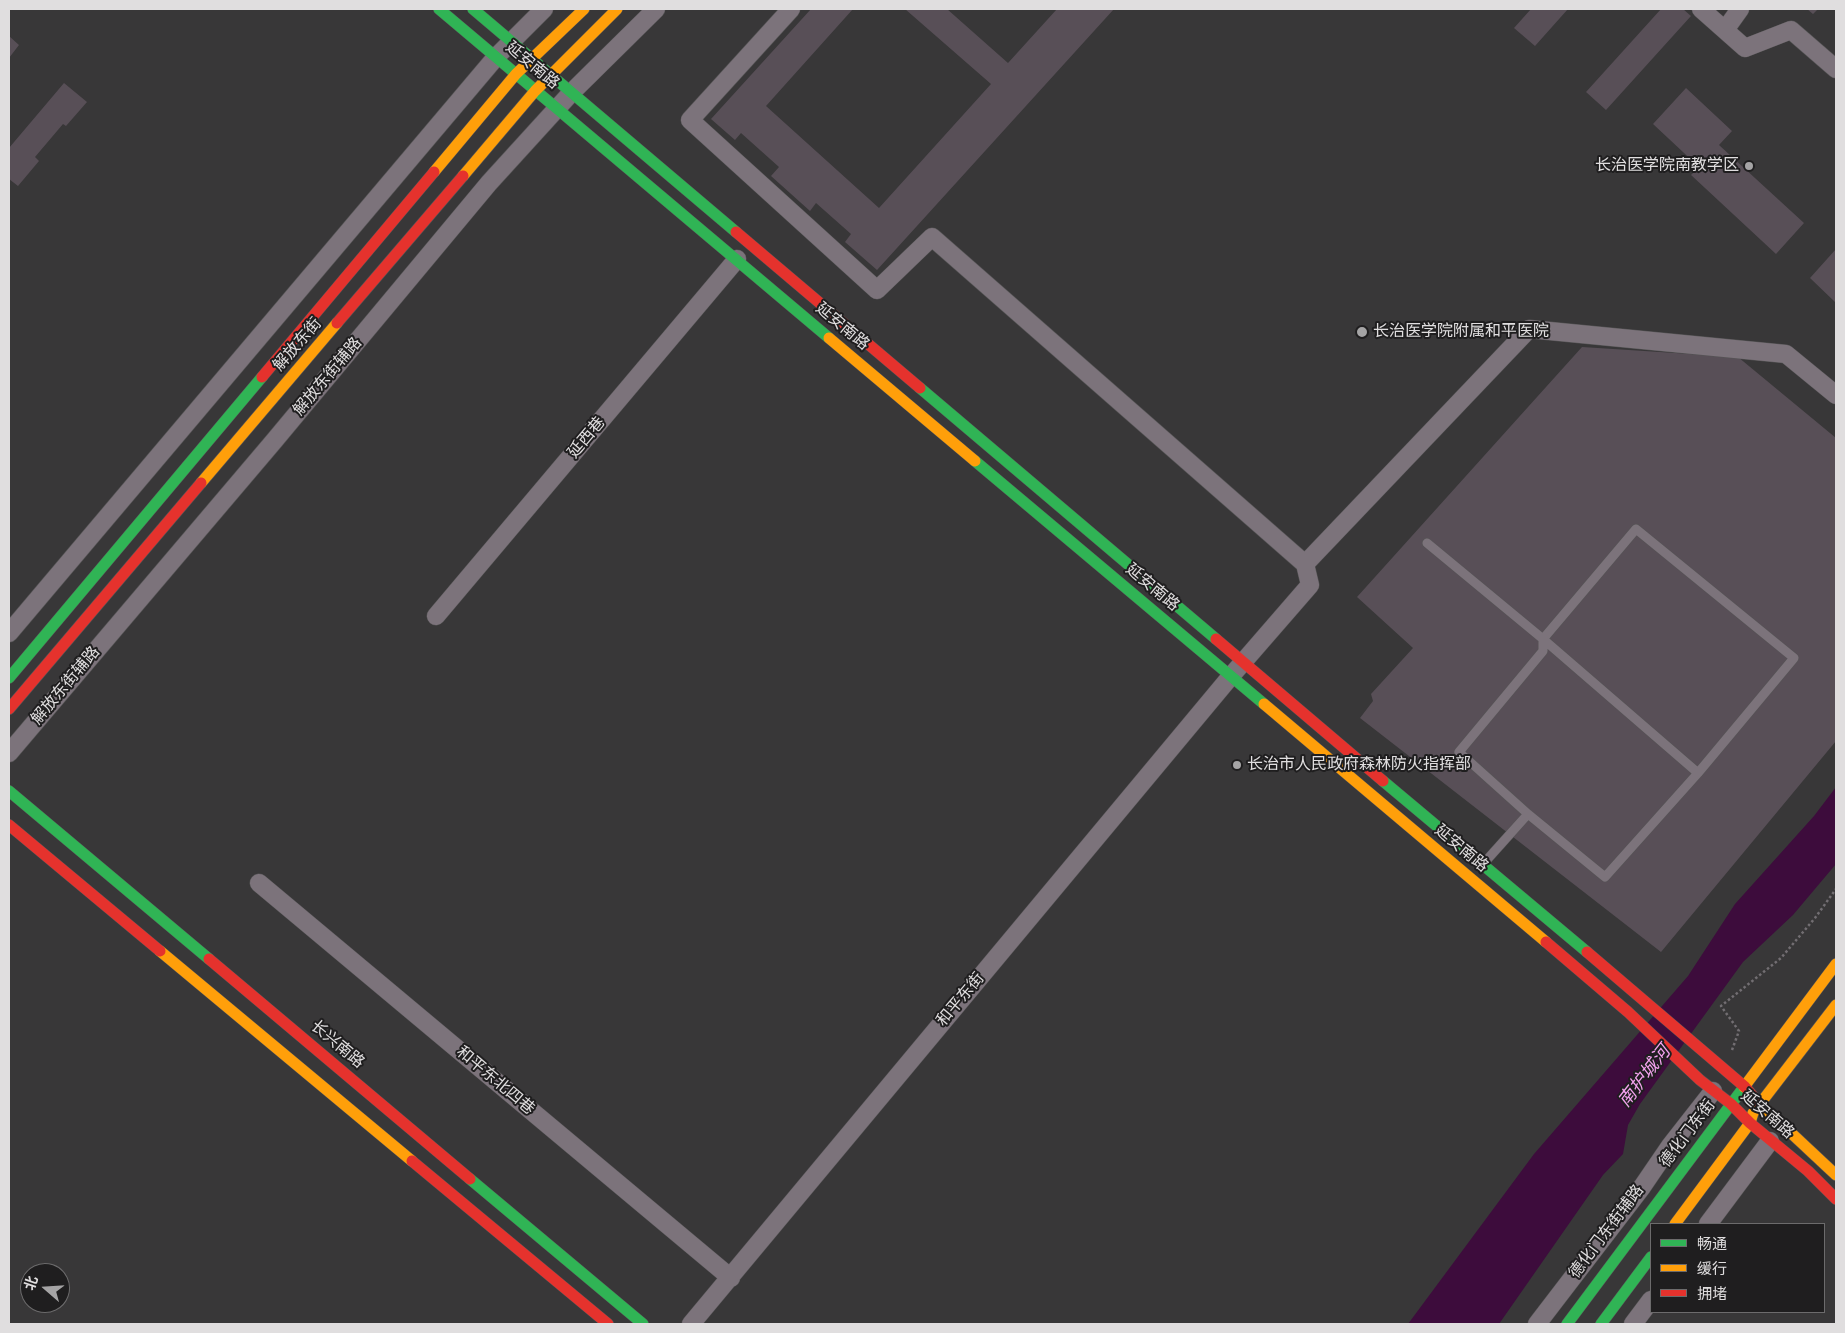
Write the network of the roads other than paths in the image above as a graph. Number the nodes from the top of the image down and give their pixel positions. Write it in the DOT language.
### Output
graph roads {
  1 [pos="439,9"];
  2 [pos="472,9"];
  3 [pos="544,9"];
  4 [pos="584,9"];
  5 [pos="617,9"];
  6 [pos="656,9"];
  7 [pos="791,9"];
  8 [pos="1701,9"];
  9 [pos="1740,9"];
  10 [pos="1725,30"];
  11 [pos="511,40"];
  12 [pos="496,57"];
  13 [pos="533,58"];
  14 [pos="1836,70"];
  15 [pos="516,74"];
  16 [pos="550,74"];
  17 [pos="535,91"];
  18 [pos="571,93"];
  19 [pos="558,108"];
  20 [pos="737,259"];
  21 [pos="1836,395"];
  22 [pos="1427,542"];
  23 [pos="1305,564"];
  24 [pos="436,616"];
  25 [pos="9,633"];
  26 [pos="1543,639"];
  27 [pos="1245,662"];
  28 [pos="1231,676"];
  29 [pos="9,678"];
  30 [pos="9,708"];
  31 [pos="9,753"];
  32 [pos="1698,773"];
  33 [pos="9,791"];
  34 [pos="1528,814"];
  35 [pos="9,825"];
  36 [pos="1482,865"];
  37 [pos="1469,877"];
  38 [pos="259,883"];
  39 [pos="1836,964"];
  40 [pos="1836,1005"];
  41 [pos="1706,1086"];
  42 [pos="1745,1087"];
  43 [pos="1731,1104"];
  44 [pos="1760,1105"];
  45 [pos="1750,1123"];
  46 [pos="1770,1141"];
  47 [pos="1836,1175"];
  48 [pos="1836,1199"];
  49 [pos="1676,1223"];
  50 [pos="1709,1223"];
  51 [pos="1650,1258"];
  52 [pos="731,1278"];
  53 [pos="1650,1301"];
  54 [pos="608,1324"];
  55 [pos="644,1324"];
  56 [pos="691,1324"];
  57 [pos="1537,1324"];
  58 [pos="1567,1324"];
  59 [pos="1601,1324"];
  60 [pos="1633,1324"];
  1 -- 12 [label="main road, 延安南路"];
  2 -- 11 [label="main road, 延安南路"];
  3 -- 11 [label="street"];
  4 -- 13 [label="main road, 解放东街"];
  5 -- 16 [label="main road, 解放东街"];
  6 -- 18 [label="street, 解放东街辅路"];
  7 -- 23 [label="street"];
  8 -- 10 [label="street"];
  9 -- 10 [label="street"];
  10 -- 14 [label="street"];
  11 -- 12 [label="street"];
  11 -- 13 [label="main road, 延安南路"];
  12 -- 15 [label="main road, 延安南路"];
  12 -- 25 [label="street"];
  13 -- 15 [label="main road, 解放东街"];
  13 -- 16 [label="main road, 延安南路"];
  15 -- 17 [label="main road, 延安南路"];
  15 -- 29 [label="main road, 解放东街"];
  16 -- 17 [label="main road, 解放东街"];
  16 -- 18 [label="main road, 延安南路"];
  17 -- 19 [label="main road, 延安南路"];
  17 -- 30 [label="main road, 解放东街"];
  18 -- 19 [label="street, 解放东街辅路"];
  18 -- 27 [label="main road, 延安南路"];
  19 -- 20 [label="main road, 延安南路"];
  19 -- 31 [label="street, 解放东街辅路"];
  20 -- 24 [label="street, 延西巷"];
  20 -- 28 [label="main road, 延安南路"];
  21 -- 23 [label="street"];
  22 -- 26 [label="lane"];
  23 -- 27 [label="street, 和平东街"];
  26 -- 32 [label="lane"];
  26 -- 32 [label="lane"];
  26 -- 34 [label="lane"];
  27 -- 28 [label="street, 和平东街"];
  27 -- 36 [label="main road, 延安南路"];
  28 -- 37 [label="main road, 延安南路"];
  28 -- 52 [label="street, 和平东街"];
  32 -- 34 [label="lane"];
  33 -- 55 [label="main road, 长兴南路"];
  34 -- 36 [label="lane"];
  35 -- 54 [label="main road"];
  36 -- 37 [label="lane"];
  36 -- 42 [label="main road, 延安南路"];
  37 -- 41 [label="main road, 延安南路"];
  38 -- 52 [label="street, 和平东北四巷"];
  39 -- 42 [label="main road, 德化门东街"];
  40 -- 44 [label="main road"];
  41 -- 43 [label="main road, 延安南路"];
  41 -- 57 [label="street, 德化门东街辅路"];
  42 -- 43 [label="main road, 德化门东街"];
  42 -- 44 [label="main road, 延安南路"];
  43 -- 45 [label="main road, 延安南路"];
  43 -- 58 [label="main road, 德化门东街"];
  44 -- 45 [label="main road"];
  44 -- 47 [label="main road, 延安南路"];
  45 -- 46 [label="main road, 延安南路"];
  45 -- 49 [label="main road"];
  46 -- 48 [label="main road, 延安南路"];
  46 -- 50 [label="street"];
  51 -- 59 [label="main road"];
  52 -- 56 [label="street, 和平东街"];
  53 -- 60 [label="street"];
}
